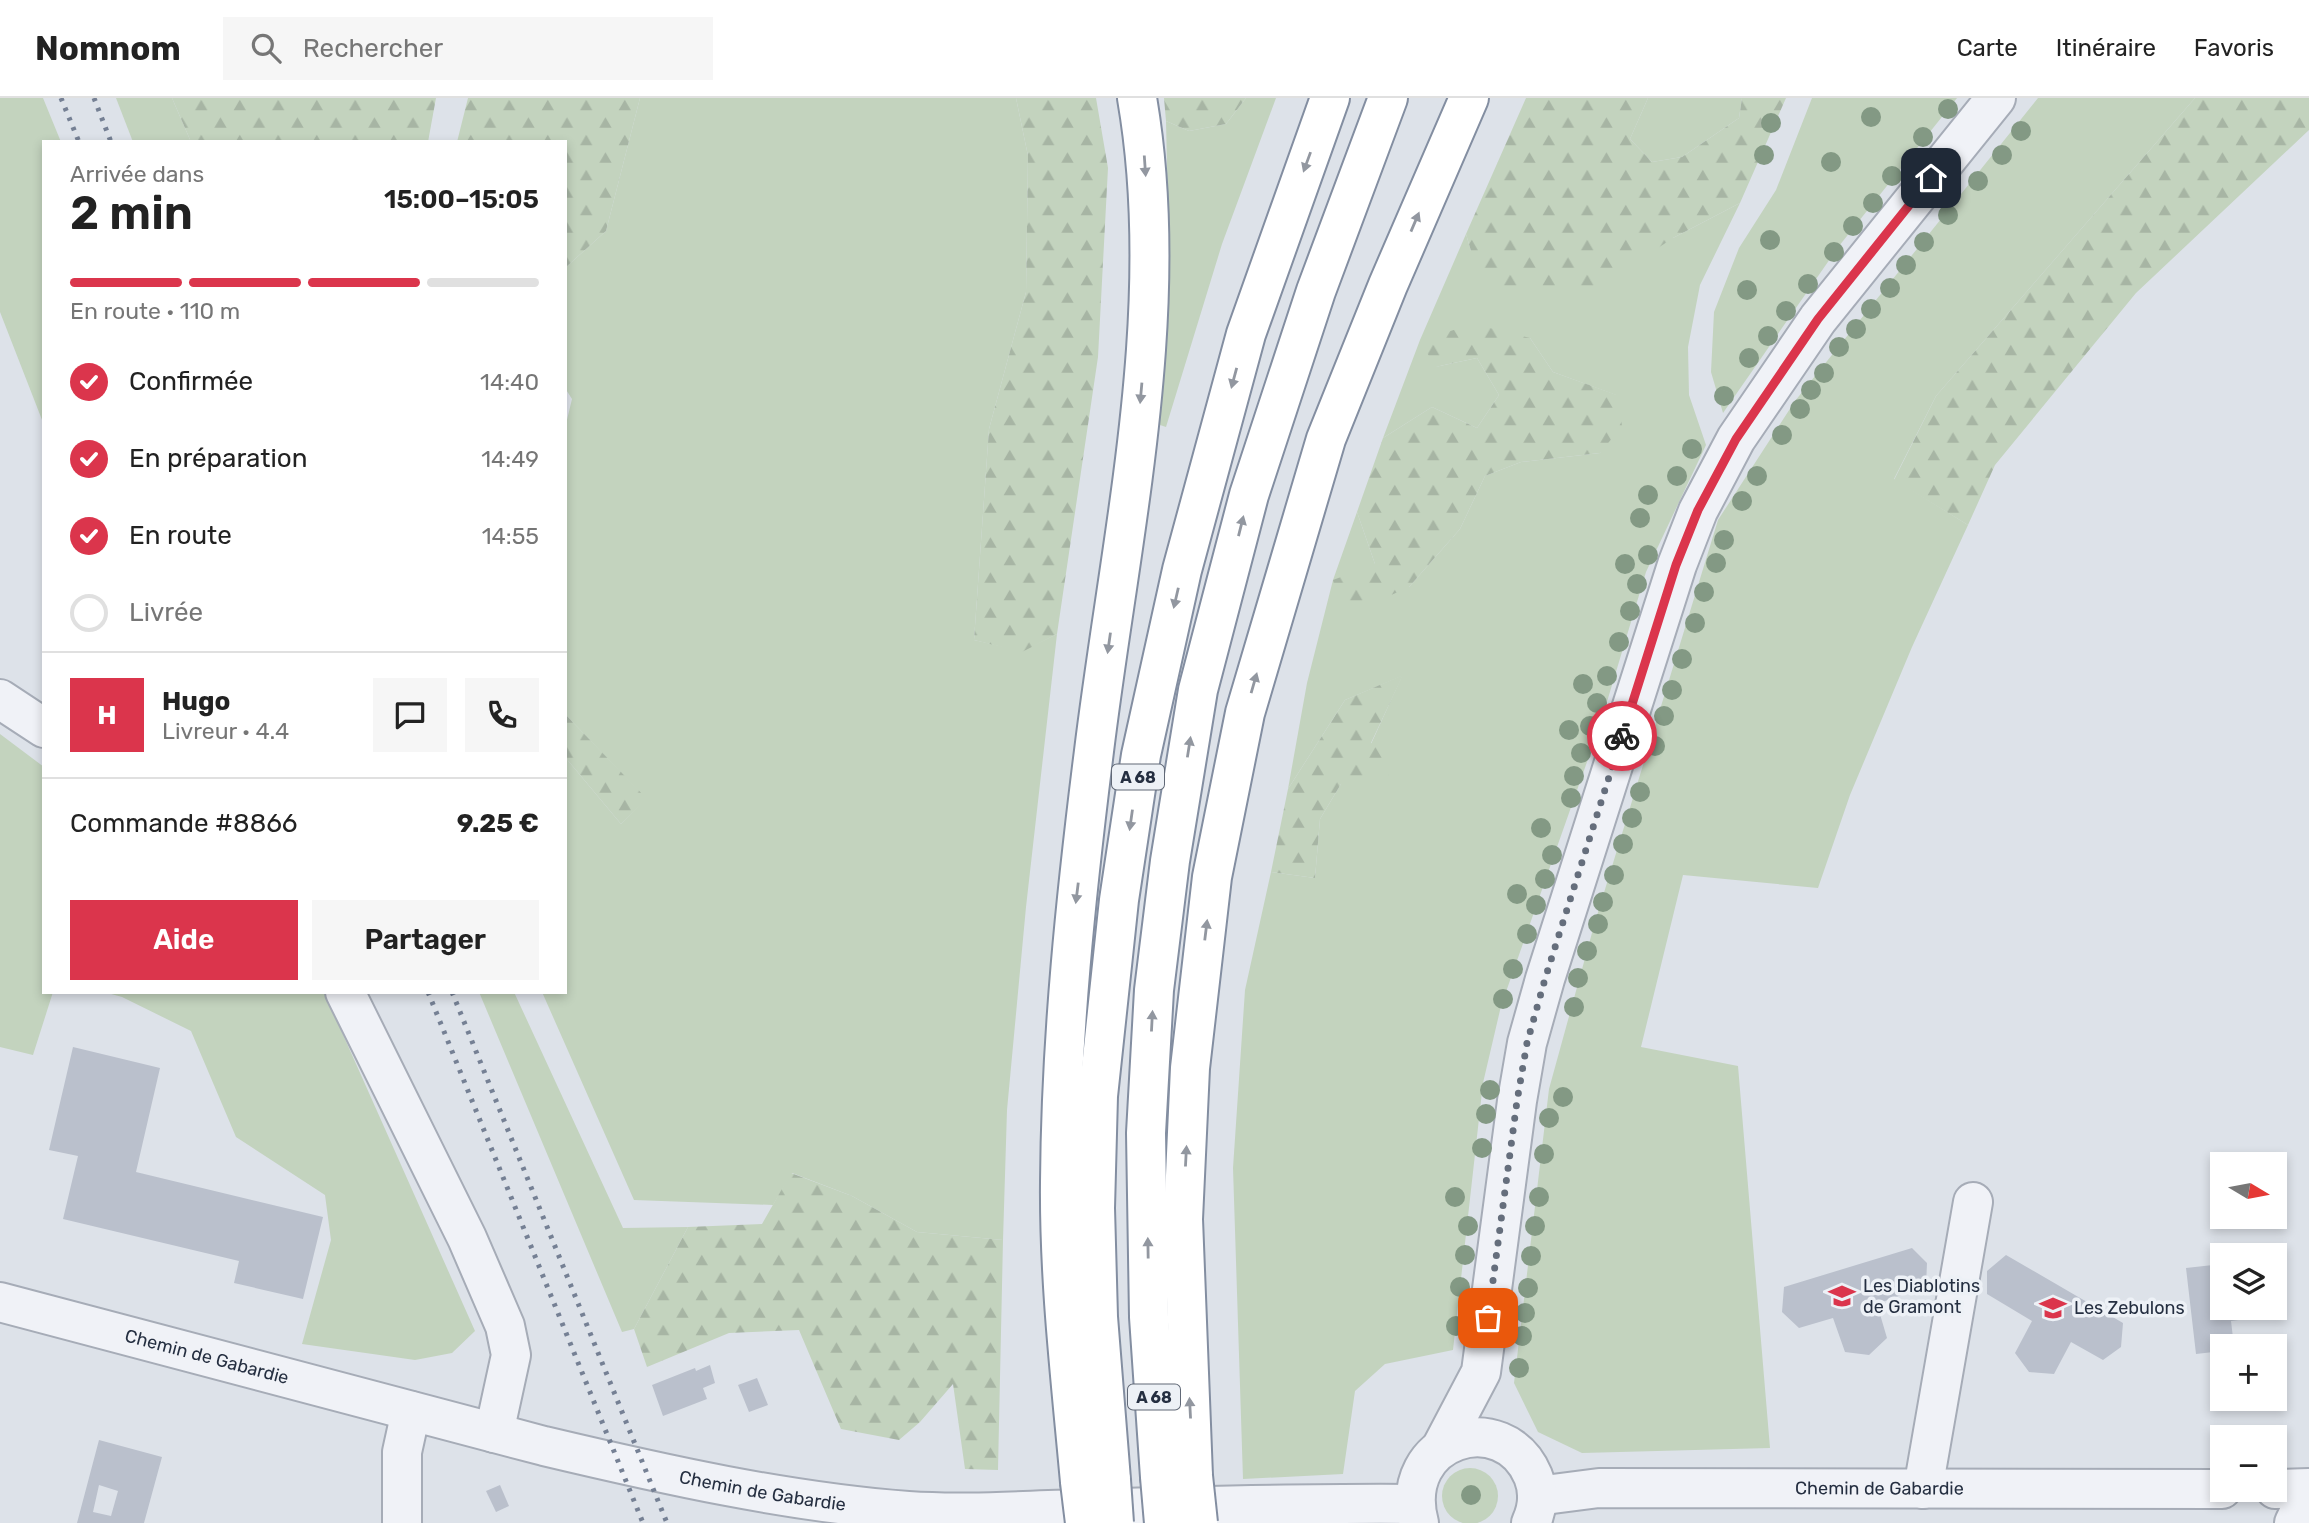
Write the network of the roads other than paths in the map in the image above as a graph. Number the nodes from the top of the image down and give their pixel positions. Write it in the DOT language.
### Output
graph roads {
  1 [pos="1137,98"];
  2 [pos="1330,98"];
  3 [pos="1388,98"];
  4 [pos="1469,98"];
  5 [pos="1996,98"];
  6 [pos="0,699"];
  7 [pos="42,727"];
  8 [pos="346,994"];
  9 [pos="1973,1202"];
  10 [pos="0,1301"];
  11 [pos="1481,1372"];
  12 [pos="411,1411"];
  13 [pos="494,1433"];
  14 [pos="1508,1447"];
  15 [pos="1441,1448"];
  16 [pos="1177,1476"];
  17 [pos="1096,1481"];
  18 [pos="1923,1489"];
  19 [pos="2210,1489"];
  20 [pos="2287,1489"];
  21 [pos="2309,1490"];
  22 [pos="1534,1510"];
  23 [pos="1417,1513"];
  24 [pos="402,1523"];
  25 [pos="1085,1523"];
  26 [pos="1114,1523"];
  27 [pos="1164,1523"];
  28 [pos="1198,1523"];
  29 [pos="2294,1523"];
  1 -- 17 [label="highway, one-way"];
  2 -- 17 [label="highway, A 68, one-way"];
  16 -- 3 [label="highway, A 68, one-way"];
  16 -- 4 [label="highway, one-way"];
  5 -- 11 [label="street"];
  6 -- 7 [label="street"];
  8 -- 13 [label="street"];
  9 -- 18 [label="street"];
  10 -- 12 [label="street, Chemin de Gabardie"];
  11 -- 14 [label="street"];
  11 -- 15 [label="street"];
  12 -- 13 [label="street, Chemin de Gabardie"];
  12 -- 24 [label="street"];
  13 -- 23 [label="street, Chemin de Gabardie"];
  14 -- 15 [label="street"];
  14 -- 22 [label="street"];
  15 -- 23 [label="street"];
  16 -- 27 [label="highway, A 68, bridge"];
  16 -- 28 [label="highway, bridge"];
  17 -- 25 [label="highway, A 68, bridge"];
  17 -- 26 [label="highway, A 68, bridge"];
  18 -- 19 [label="street, Chemin de Gabardie"];
  18 -- 22 [label="street, Chemin de Gabardie"];
  20 -- 21 [label="street"];
  21 -- 29 [label="street"];
}
